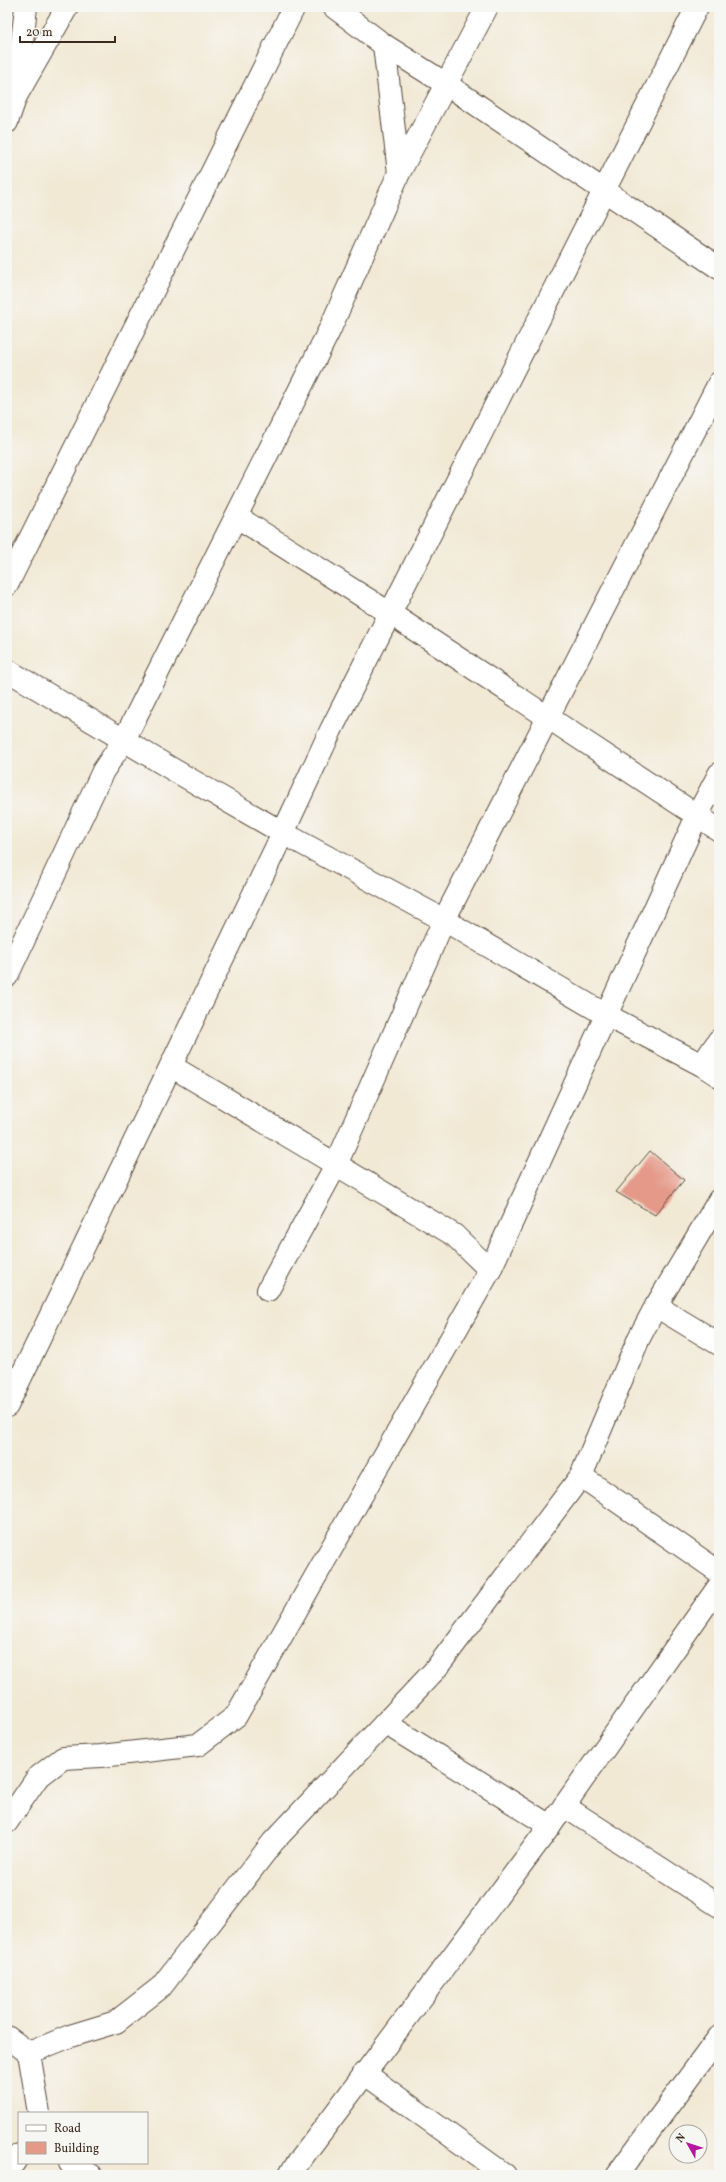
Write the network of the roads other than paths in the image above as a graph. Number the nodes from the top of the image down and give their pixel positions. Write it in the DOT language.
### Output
graph roads {
  1 [pos="26,7"];
  2 [pos="67,7"];
  3 [pos="294,7"];
  4 [pos="334,7"];
  5 [pos="487,7"];
  6 [pos="696,7"];
  7 [pos="384,45"];
  8 [pos="446,84"];
  9 [pos="16,96"];
  10 [pos="7,122"];
  11 [pos="400,173"];
  12 [pos="603,191"];
  13 [pos="719,268"];
  14 [pos="719,383"];
  15 [pos="237,517"];
  16 [pos="7,585"];
  17 [pos="391,614"];
  18 [pos="7,670"];
  19 [pos="546,718"];
  20 [pos="124,740"];
  21 [pos="719,774"];
  22 [pos="697,816"];
  23 [pos="719,830"];
  24 [pos="283,833"];
  25 [pos="444,920"];
  26 [pos="7,976"];
  27 [pos="606,1015"];
  28 [pos="719,1040"];
  29 [pos="171,1066"];
  30 [pos="711,1071"];
  31 [pos="336,1165"];
  32 [pos="719,1200"];
  33 [pos="490,1270"];
  34 [pos="268,1290"];
  35 [pos="656,1306"];
  36 [pos="719,1344"];
  37 [pos="7,1406"];
  38 [pos="581,1476"];
  39 [pos="719,1572"];
  40 [pos="719,1586"];
  41 [pos="385,1723"];
  42 [pos="564,1806"];
  43 [pos="7,1822"];
  44 [pos="550,1826"];
  45 [pos="719,1906"];
  46 [pos="7,2037"];
  47 [pos="719,2037"];
  48 [pos="29,2053"];
  49 [pos="364,2073"];
  50 [pos="38,2112"];
  51 [pos="18,2157"];
  52 [pos="72,2164"];
  53 [pos="7,2174"];
  54 [pos="90,2175"];
  55 [pos="289,2175"];
  56 [pos="505,2175"];
  57 [pos="617,2175"];
  1 -- 9 [label="street"];
  2 -- 9 [label="street"];
  3 -- 16 [label="street"];
  4 -- 7 [label="street"];
  5 -- 8 [label="street"];
  6 -- 12 [label="street"];
  7 -- 8 [label="street"];
  7 -- 11 [label="street"];
  8 -- 11 [label="street"];
  8 -- 12 [label="street"];
  9 -- 10 [label="street"];
  11 -- 15 [label="street"];
  12 -- 13 [label="street"];
  12 -- 17 [label="street"];
  14 -- 19 [label="street"];
  15 -- 17 [label="street"];
  15 -- 20 [label="street"];
  17 -- 19 [label="street"];
  17 -- 24 [label="street"];
  18 -- 20 [label="street"];
  19 -- 22 [label="street"];
  19 -- 25 [label="street"];
  20 -- 24 [label="street"];
  20 -- 26 [label="street"];
  21 -- 22 [label="street"];
  22 -- 23 [label="street"];
  22 -- 27 [label="street"];
  24 -- 25 [label="street"];
  24 -- 29 [label="street"];
  25 -- 27 [label="street"];
  25 -- 31 [label="street"];
  27 -- 30 [label="street"];
  27 -- 33 [label="street"];
  28 -- 30 [label="street"];
  29 -- 31 [label="street"];
  29 -- 37 [label="street"];
  31 -- 33 [label="street"];
  31 -- 34 [label="street"];
  32 -- 35 [label="street"];
  33 -- 43 [label="street"];
  35 -- 36 [label="street"];
  35 -- 38 [label="street"];
  38 -- 39 [label="street"];
  38 -- 41 [label="street"];
  40 -- 42 [label="street"];
  41 -- 44 [label="street"];
  41 -- 48 [label="street"];
  42 -- 44 [label="street"];
  42 -- 45 [label="street"];
  44 -- 49 [label="street"];
  46 -- 48 [label="street"];
  47 -- 57 [label="street"];
  48 -- 50 [label="street"];
  49 -- 55 [label="street"];
  49 -- 56 [label="street"];
  51 -- 53 [label="street"];
  52 -- 54 [label="street"];
}
